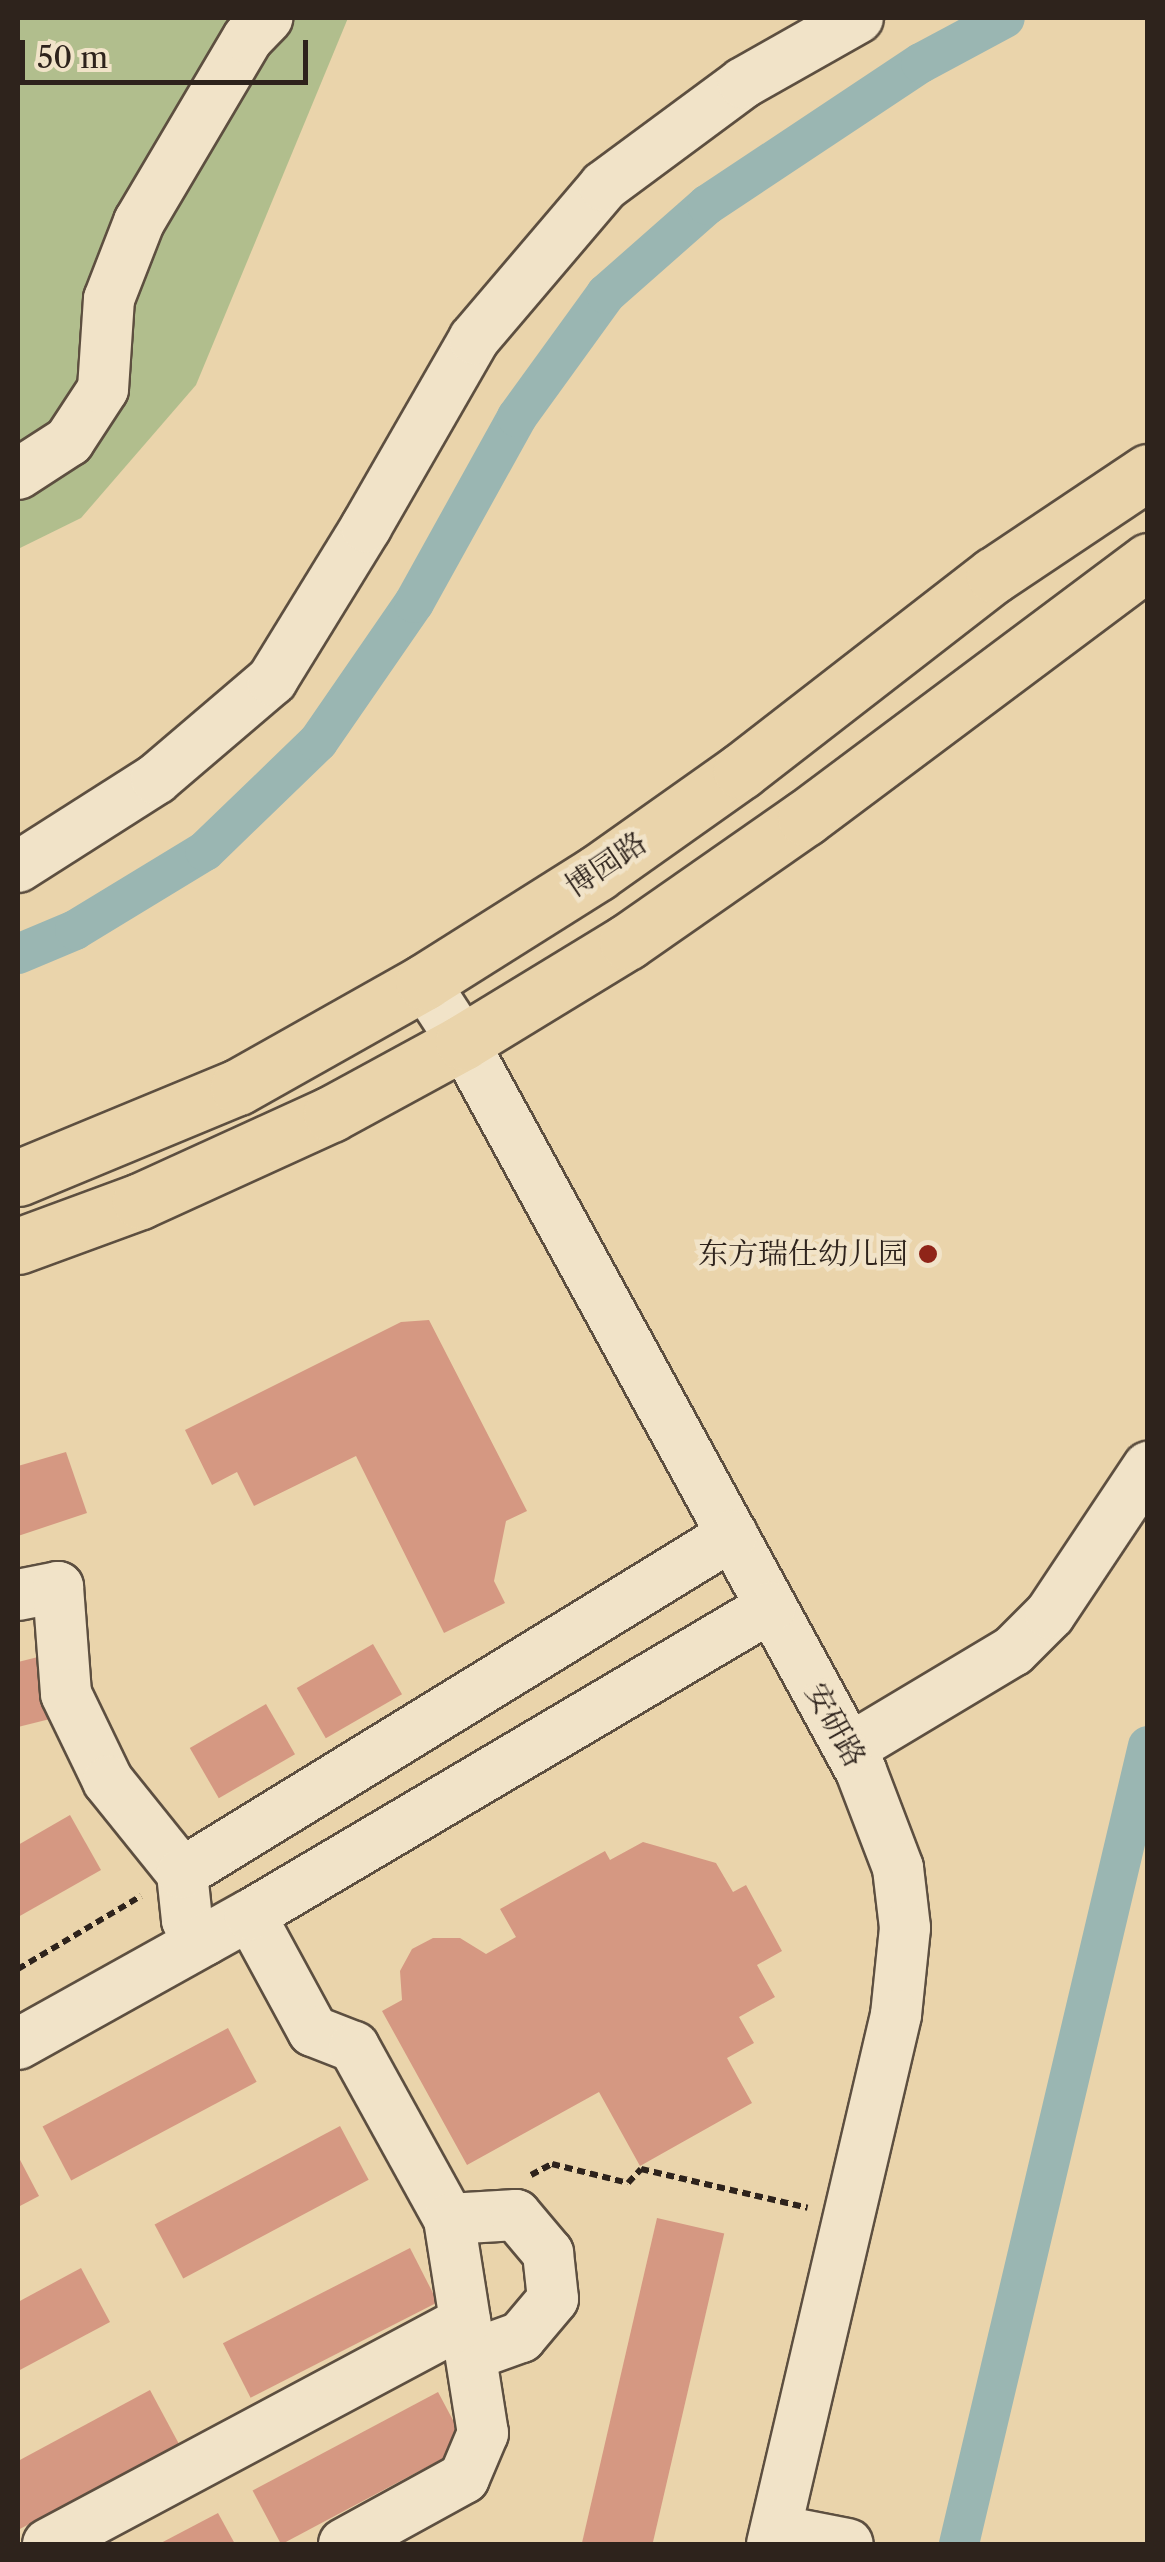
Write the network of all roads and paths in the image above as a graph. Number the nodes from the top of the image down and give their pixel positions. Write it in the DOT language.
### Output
graph roads {
  1 [pos="268,18"];
  2 [pos="858,18"];
  3 [pos="1148,472"];
  4 [pos="18,474"];
  5 [pos="1148,561"];
  6 [pos="18,868"];
  7 [pos="424,982"];
  8 [pos="463,1042"];
  9 [pos="18,1178"];
  10 [pos="18,1246"];
  11 [pos="1140,1478"];
  12 [pos="732,1535"];
  13 [pos="18,1595"];
  14 [pos="772,1607"];
  15 [pos="848,1748"];
  16 [pos="182,1873"];
  17 [pos="250,1915"];
  18 [pos="206,1940"];
  19 [pos="18,1969"];
  20 [pos="18,2044"];
  21 [pos="517,2182"];
  22 [pos="848,2218"];
  23 [pos="449,2219"];
  24 [pos="468,2338"];
  25 [pos="774,2537"];
  26 [pos="48,2544"];
  27 [pos="344,2544"];
  28 [pos="848,2544"];
  1 -- 4 [label="street"];
  2 -- 6 [label="street"];
  3 -- 7 [label="main road, 博园路"];
  5 -- 8 [label="main road"];
  7 -- 8 [label="street, 安研路"];
  7 -- 9 [label="main road, 博园路"];
  8 -- 10 [label="main road"];
  8 -- 12 [label="street, 安研路"];
  11 -- 15 [label="street"];
  12 -- 14 [label="street, 安研路"];
  12 -- 16 [label="street"];
  13 -- 16 [label="street"];
  14 -- 15 [label="street, 安研路"];
  14 -- 17 [label="street"];
  15 -- 22 [label="street, 安研路"];
  16 -- 18 [label="street"];
  16 -- 19 [label="path"];
  17 -- 18 [label="street"];
  17 -- 23 [label="street"];
  18 -- 20 [label="street"];
  21 -- 22 [label="path"];
  22 -- 25 [label="street, 安研路"];
  23 -- 24 [label="street"];
  23 -- 24 [label="street"];
  24 -- 26 [label="street"];
  24 -- 27 [label="street"];
  25 -- 28 [label="street"];
}
